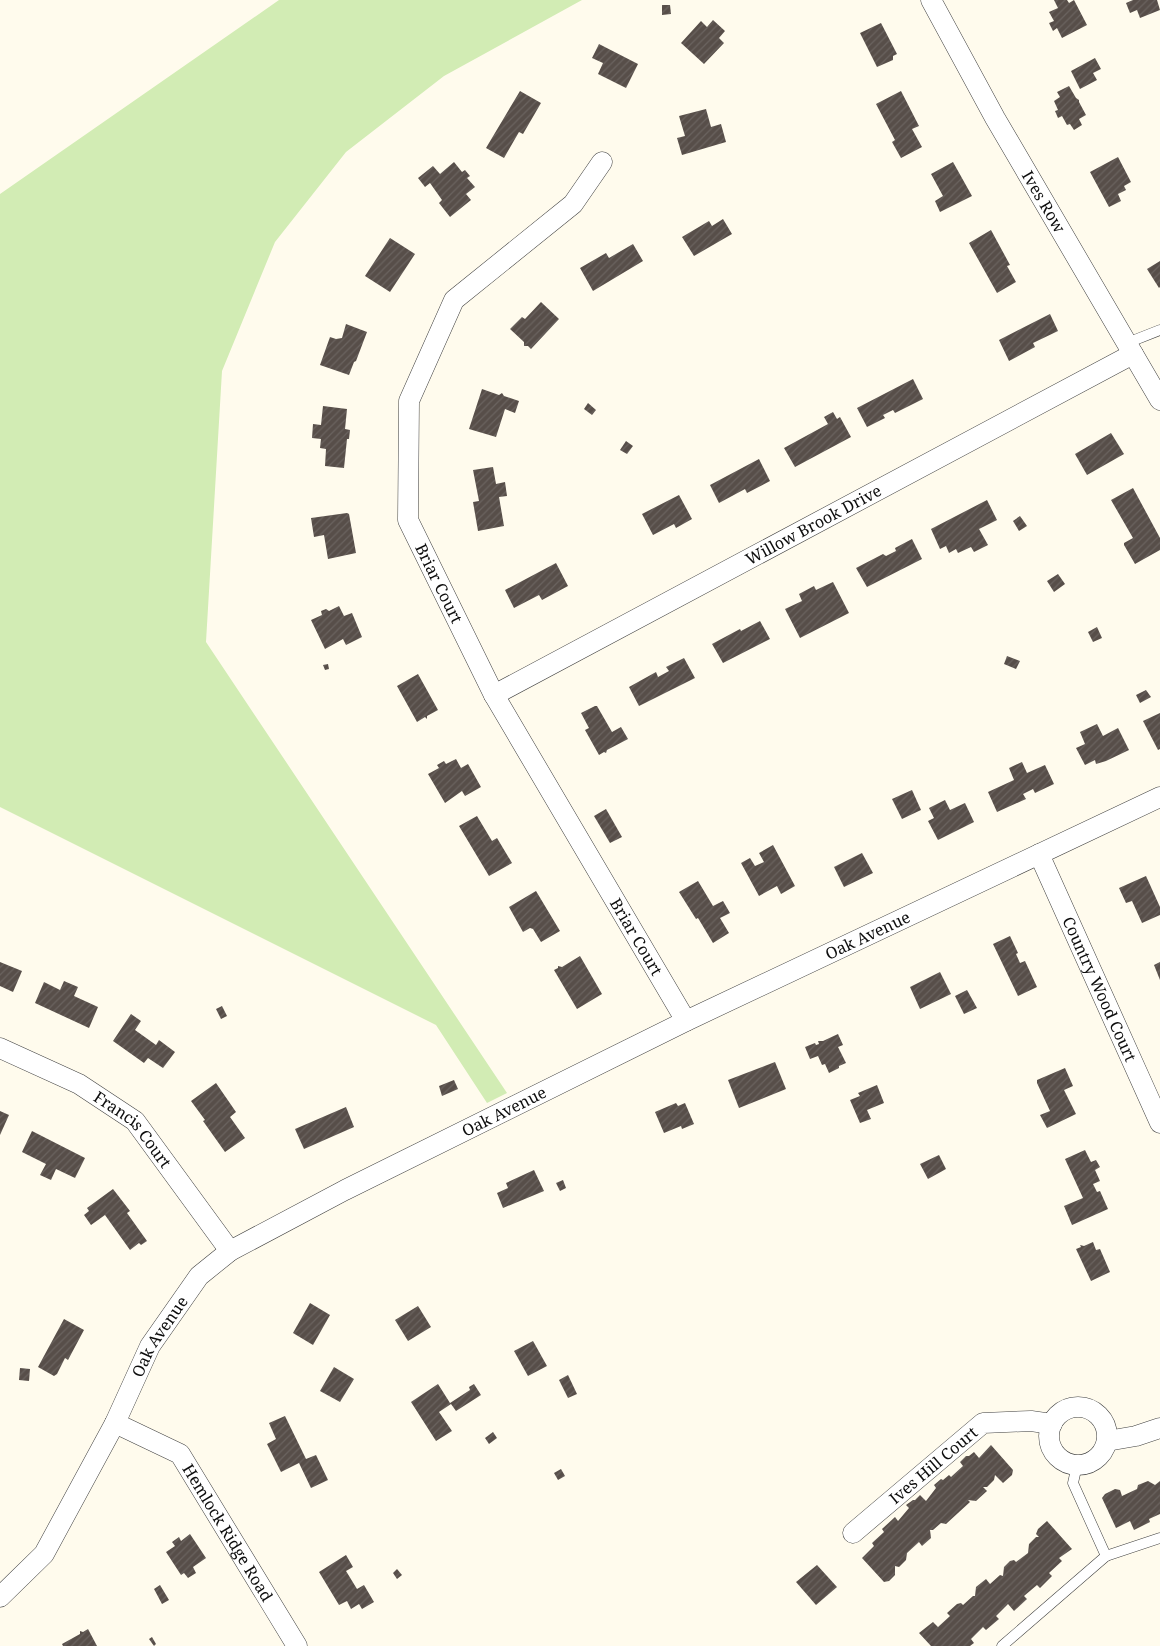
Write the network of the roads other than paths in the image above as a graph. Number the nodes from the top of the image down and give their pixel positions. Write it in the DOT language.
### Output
graph roads {
  1 [pos="931,0"];
  2 [pos="602,162"];
  3 [pos="1160,330"];
  4 [pos="1130,348"];
  5 [pos="1160,400"];
  6 [pos="494,695"];
  7 [pos="1160,797"];
  8 [pos="1039,854"];
  9 [pos="686,1021"];
  10 [pos="0,1048"];
  11 [pos="1160,1123"];
  12 [pos="230,1251"];
  13 [pos="115,1423"];
  14 [pos="1052,1424"];
  15 [pos="1160,1428"];
  16 [pos="1107,1442"];
  17 [pos="1077,1465"];
  18 [pos="853,1533"];
  19 [pos="1160,1538"];
  20 [pos="1106,1556"];
  21 [pos="0,1597"];
  22 [pos="297,1646"];
  23 [pos="1002,1646"];
  1 -- 4 [label="street, Ives Row"];
  2 -- 6 [label="street, Briar Court"];
  3 -- 4 [label="lane"];
  4 -- 5 [label="street, Ives Row"];
  4 -- 6 [label="street, Willow Brook Drive"];
  6 -- 9 [label="street, Briar Court"];
  7 -- 8 [label="street, Oak Avenue"];
  8 -- 9 [label="street, Oak Avenue"];
  8 -- 11 [label="street, Country Wood Court"];
  9 -- 12 [label="street, Oak Avenue"];
  10 -- 12 [label="street, Francis Court"];
  12 -- 13 [label="street, Oak Avenue"];
  13 -- 21 [label="street, Oak Avenue"];
  13 -- 22 [label="street, Hemlock Ridge Road"];
  14 -- 16 [label="street"];
  14 -- 17 [label="street"];
  14 -- 18 [label="street, Ives Hill Court"];
  15 -- 16 [label="street"];
  16 -- 17 [label="street"];
  17 -- 20 [label="lane"];
  19 -- 20 [label="lane"];
  20 -- 23 [label="lane"];
}
